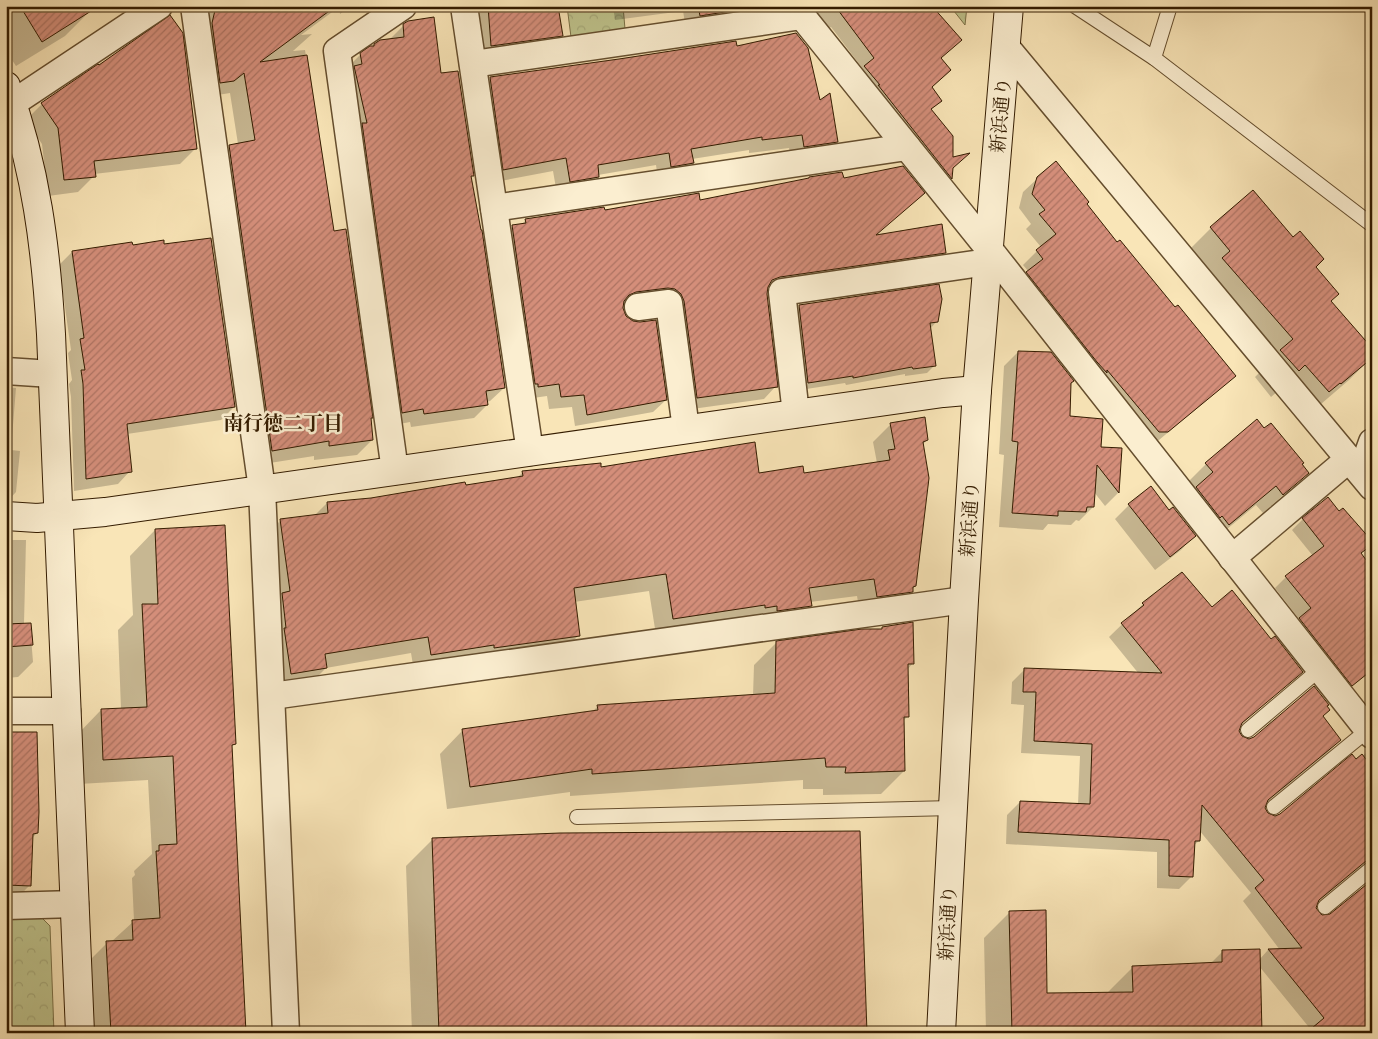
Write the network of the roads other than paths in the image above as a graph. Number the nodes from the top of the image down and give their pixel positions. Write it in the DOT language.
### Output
graph roads {
  1 [pos="159,6"];
  2 [pos="194,6"];
  3 [pos="403,6"];
  4 [pos="464,6"];
  5 [pos="1009,6"];
  6 [pos="1075,6"];
  7 [pos="1170,6"];
  8 [pos="798,11"];
  9 [pos="1006,47"];
  10 [pos="1154,58"];
  11 [pos="473,64"];
  12 [pos="9,95"];
  13 [pos="906,147"];
  14 [pos="494,208"];
  15 [pos="1372,225"];
  16 [pos="988,255"];
  17 [pos="638,307"];
  18 [pos="6,371"];
  19 [pos="52,374"];
  20 [pos="978,390"];
  21 [pos="796,414"];
  22 [pos="686,429"];
  23 [pos="1372,442"];
  24 [pos="530,452"];
  25 [pos="395,471"];
  26 [pos="1361,473"];
  27 [pos="262,490"];
  28 [pos="6,516"];
  29 [pos="58,516"];
  30 [pos="1232,558"];
  31 [pos="964,600"];
  32 [pos="1320,669"];
  33 [pos="272,696"];
  34 [pos="6,711"];
  35 [pos="67,711"];
  36 [pos="1248,730"];
  37 [pos="1370,732"];
  38 [pos="1274,807"];
  39 [pos="953,808"];
  40 [pos="577,817"];
  41 [pos="1372,868"];
  42 [pos="74,904"];
  43 [pos="6,906"];
  44 [pos="1325,907"];
  45 [pos="80,1033"];
  46 [pos="286,1033"];
  47 [pos="941,1033"];
  1 -- 12 [label="street"];
  2 -- 27 [label="street"];
  3 -- 25 [label="street"];
  4 -- 11 [label="street"];
  5 -- 9 [label="street, 新浜通り"];
  6 -- 10 [label="lane"];
  7 -- 10 [label="lane"];
  8 -- 11 [label="street"];
  8 -- 13 [label="street"];
  9 -- 16 [label="street, 新浜通り"];
  9 -- 26 [label="street"];
  10 -- 15 [label="lane"];
  11 -- 14 [label="street"];
  12 -- 19 [label="street"];
  13 -- 14 [label="street"];
  13 -- 16 [label="street"];
  14 -- 24 [label="street"];
  16 -- 20 [label="street, 新浜通り"];
  16 -- 21 [label="street"];
  16 -- 30 [label="street"];
  17 -- 22 [label="street"];
  18 -- 19 [label="street"];
  19 -- 29 [label="street"];
  20 -- 21 [label="street"];
  20 -- 31 [label="street, 新浜通り"];
  21 -- 22 [label="street"];
  22 -- 24 [label="street"];
  23 -- 26 [label="street"];
  24 -- 25 [label="street"];
  25 -- 27 [label="street"];
  26 -- 30 [label="street"];
  27 -- 29 [label="street"];
  27 -- 33 [label="street"];
  28 -- 29 [label="street"];
  29 -- 35 [label="street"];
  30 -- 32 [label="street"];
  31 -- 33 [label="street"];
  31 -- 39 [label="street, 新浜通り"];
  32 -- 36 [label="lane"];
  32 -- 37 [label="street"];
  33 -- 46 [label="street"];
  34 -- 35 [label="street"];
  35 -- 42 [label="street"];
  37 -- 38 [label="lane"];
  39 -- 40 [label="lane"];
  39 -- 47 [label="street, 新浜通り"];
  41 -- 44 [label="lane"];
  42 -- 43 [label="street"];
  42 -- 45 [label="street"];
}
